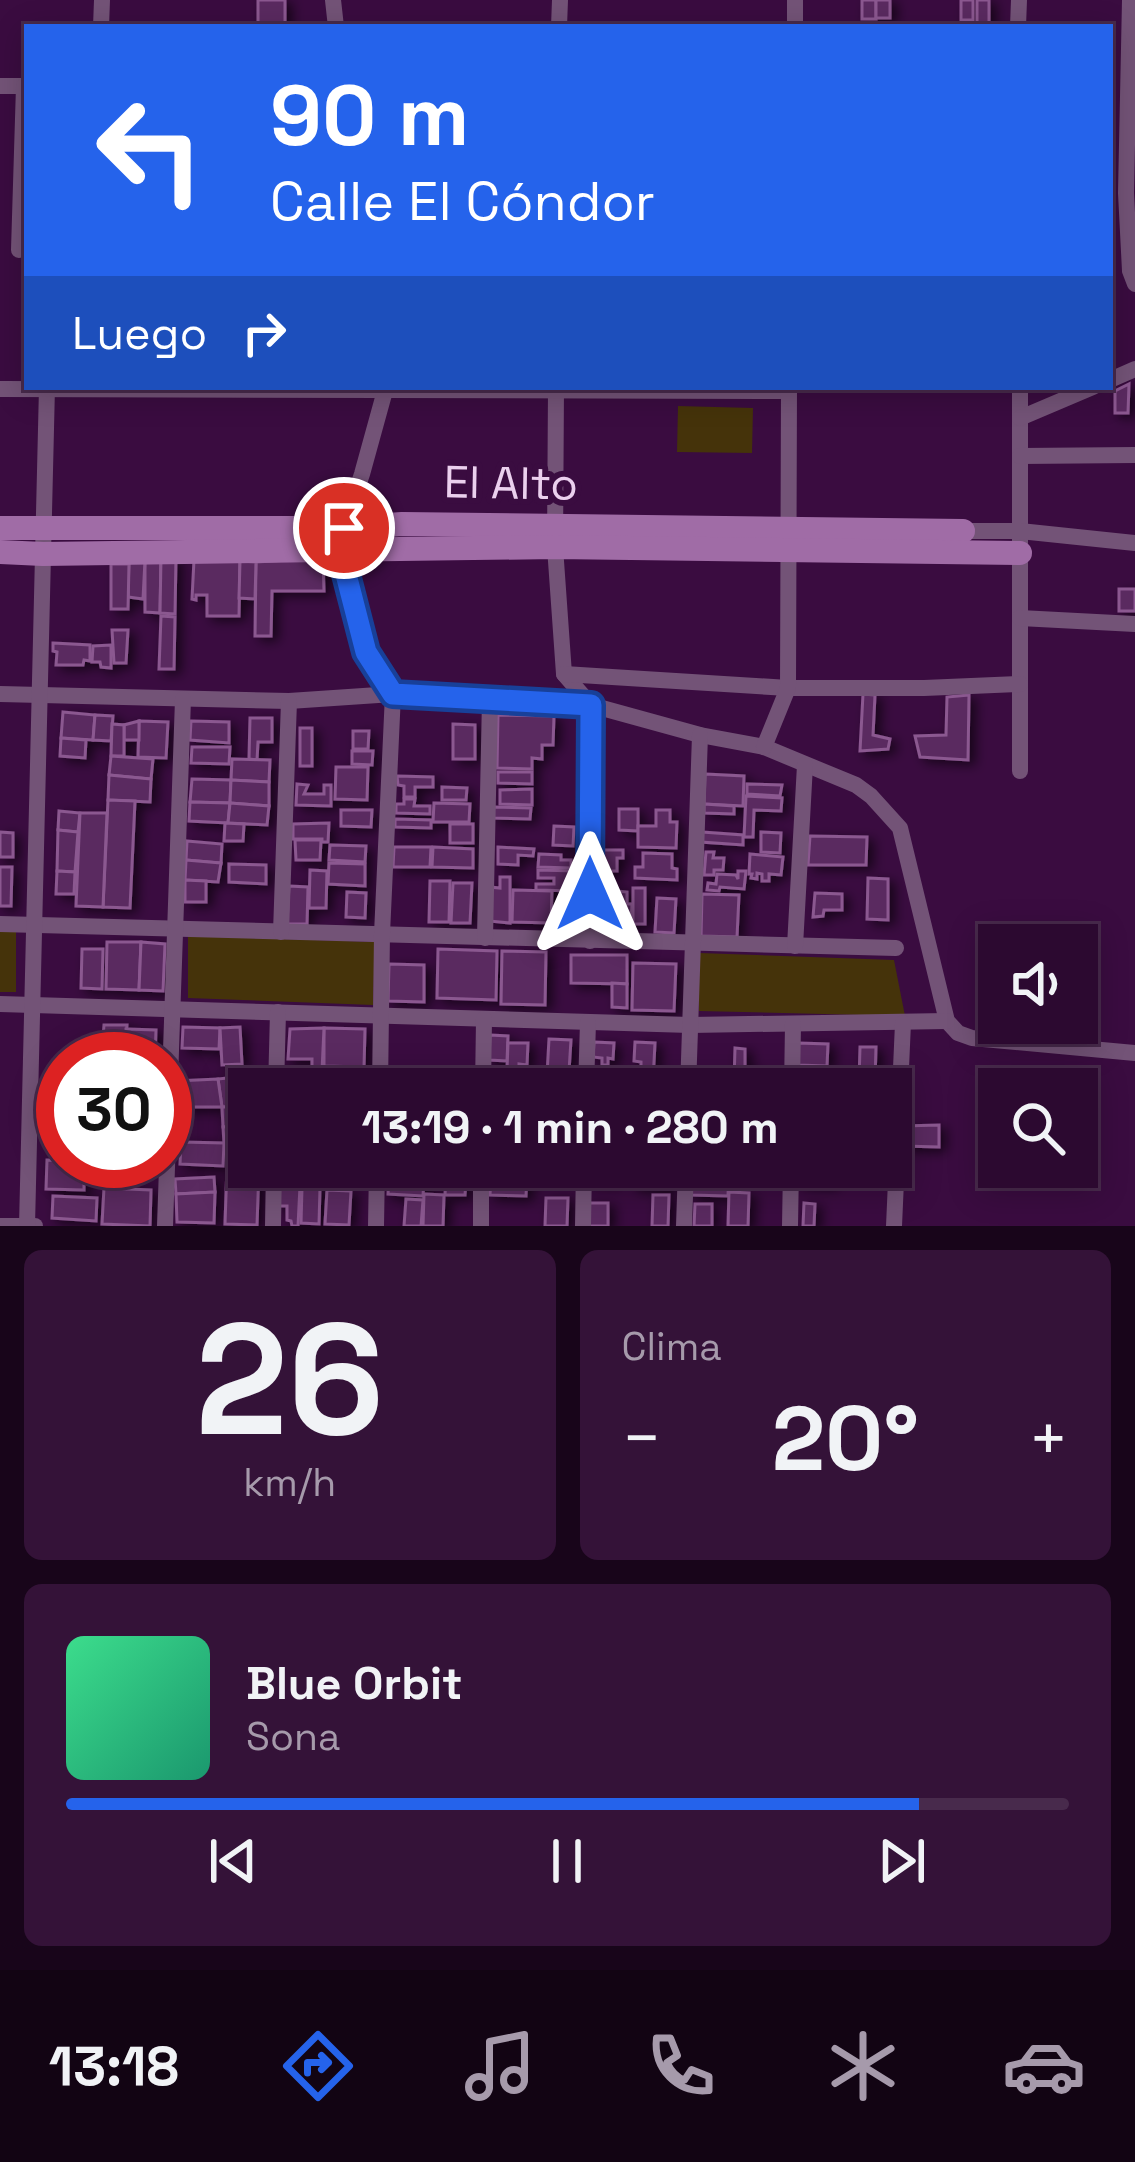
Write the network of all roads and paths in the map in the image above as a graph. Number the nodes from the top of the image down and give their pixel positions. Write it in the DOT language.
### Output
graph roads {
  1 [pos="1130,0"];
  2 [pos="24,116"];
  3 [pos="1124,193"];
  4 [pos="15,250"];
  5 [pos="1135,284"];
  6 [pos="47,390"];
  7 [pos="385,390"];
  8 [pos="556,390"];
  9 [pos="789,390"];
  10 [pos="1020,390"];
  11 [pos="1086,390"];
  12 [pos="1020,418"];
  13 [pos="1135,455"];
  14 [pos="1020,456"];
  15 [pos="0,528"];
  16 [pos="963,531"];
  17 [pos="555,537"];
  18 [pos="342,539"];
  19 [pos="789,540"];
  20 [pos="44,541"];
  21 [pos="1020,542"];
  22 [pos="1135,543"];
  23 [pos="0,552"];
  24 [pos="1020,618"];
  25 [pos="1135,624"];
  26 [pos="564,674"];
  27 [pos="1020,684"];
  28 [pos="788,688"];
  29 [pos="0,694"];
  30 [pos="393,694"];
  31 [pos="38,695"];
  32 [pos="183,698"];
  33 [pos="490,698"];
  34 [pos="289,700"];
  35 [pos="591,705"];
  36 [pos="700,735"];
  37 [pos="764,747"];
  38 [pos="806,765"];
  39 [pos="1020,771"];
  40 [pos="0,924"];
  41 [pos="35,925"];
  42 [pos="175,930"];
  43 [pos="281,932"];
  44 [pos="382,934"];
  45 [pos="485,938"];
  46 [pos="590,941"];
  47 [pos="692,944"];
  48 [pos="795,946"];
  49 [pos="896,948"];
  50 [pos="0,1004"];
  51 [pos="33,1005"];
  52 [pos="172,1009"];
  53 [pos="278,1012"];
  54 [pos="382,1016"];
  55 [pos="484,1018"];
  56 [pos="947,1021"];
  57 [pos="588,1022"];
  58 [pos="903,1023"];
  59 [pos="793,1024"];
  60 [pos="690,1025"];
  61 [pos="1135,1053"];
  62 [pos="277,1068"];
  63 [pos="381,1068"];
  64 [pos="483,1068"];
  65 [pos="587,1068"];
  66 [pos="689,1068"];
  67 [pos="792,1068"];
  68 [pos="274,1188"];
  69 [pos="377,1188"];
  70 [pos="482,1188"];
  71 [pos="584,1188"];
  72 [pos="685,1188"];
  73 [pos="791,1188"];
  74 [pos="0,1226"];
  75 [pos="27,1226"];
  76 [pos="37,1226"];
  77 [pos="165,1226"];
  78 [pos="273,1226"];
  79 [pos="376,1226"];
  80 [pos="481,1226"];
  81 [pos="583,1226"];
  82 [pos="684,1226"];
  83 [pos="790,1226"];
  84 [pos="894,1226"];
  1 -- 3 [label="street"];
  2 -- 4 [label="street"];
  3 -- 5 [label="street"];
  6 -- 20 [label="street"];
  7 -- 18 [label="street"];
  8 -- 17 [label="street"];
  9 -- 19 [label="street"];
  10 -- 12 [label="street"];
  11 -- 12 [label="street"];
  12 -- 14 [label="street"];
  13 -- 14 [label="street"];
  14 -- 21 [label="street"];
  15 -- 20 [label="street, El Alto"];
  16 -- 19 [label="street, El Alto"];
  16 -- 21 [label="street, El Alto"];
  17 -- 18 [label="street, El Alto"];
  17 -- 19 [label="street, El Alto"];
  17 -- 26 [label="street"];
  18 -- 20 [label="street, El Alto"];
  18 -- 30 [label="street"];
  19 -- 21 [label="street, El Alto"];
  19 -- 28 [label="street"];
  20 -- 23 [label="street, El Alto"];
  20 -- 31 [label="street"];
  21 -- 22 [label="street"];
  21 -- 24 [label="street"];
  24 -- 25 [label="street"];
  24 -- 27 [label="street"];
  26 -- 28 [label="street"];
  26 -- 35 [label="street"];
  27 -- 28 [label="street"];
  27 -- 39 [label="street"];
  28 -- 37 [label="street"];
  29 -- 31 [label="street"];
  30 -- 33 [label="street"];
  30 -- 34 [label="street"];
  30 -- 44 [label="street"];
  31 -- 32 [label="street"];
  31 -- 41 [label="street"];
  32 -- 34 [label="street"];
  32 -- 42 [label="street"];
  33 -- 35 [label="street"];
  33 -- 45 [label="street"];
  34 -- 43 [label="street"];
  35 -- 36 [label="street"];
  35 -- 46 [label="street"];
  36 -- 37 [label="street"];
  36 -- 47 [label="street"];
  37 -- 38 [label="street"];
  38 -- 48 [label="street"];
  38 -- 56 [label="street"];
  40 -- 41 [label="street"];
  41 -- 42 [label="street"];
  41 -- 51 [label="street"];
  42 -- 43 [label="street"];
  42 -- 52 [label="street"];
  43 -- 44 [label="street"];
  44 -- 45 [label="street"];
  44 -- 54 [label="street"];
  45 -- 46 [label="street"];
  46 -- 47 [label="street"];
  47 -- 48 [label="street"];
  47 -- 60 [label="street"];
  48 -- 49 [label="street"];
  50 -- 51 [label="street"];
  51 -- 52 [label="street"];
  51 -- 75 [label="street"];
  52 -- 53 [label="street"];
  52 -- 77 [label="street"];
  53 -- 54 [label="street"];
  53 -- 62 [label="street"];
  54 -- 55 [label="street"];
  54 -- 63 [label="street"];
  55 -- 57 [label="street"];
  55 -- 64 [label="street"];
  56 -- 58 [label="street"];
  56 -- 61 [label="street"];
  57 -- 60 [label="street"];
  57 -- 65 [label="street"];
  58 -- 59 [label="street"];
  58 -- 84 [label="street"];
  59 -- 60 [label="street"];
  59 -- 67 [label="street"];
  60 -- 66 [label="street"];
  68 -- 78 [label="street"];
  69 -- 79 [label="street"];
  70 -- 80 [label="street"];
  71 -- 81 [label="street"];
  72 -- 82 [label="street"];
  73 -- 83 [label="street"];
  74 -- 75 [label="street"];
  75 -- 76 [label="street"];
}
